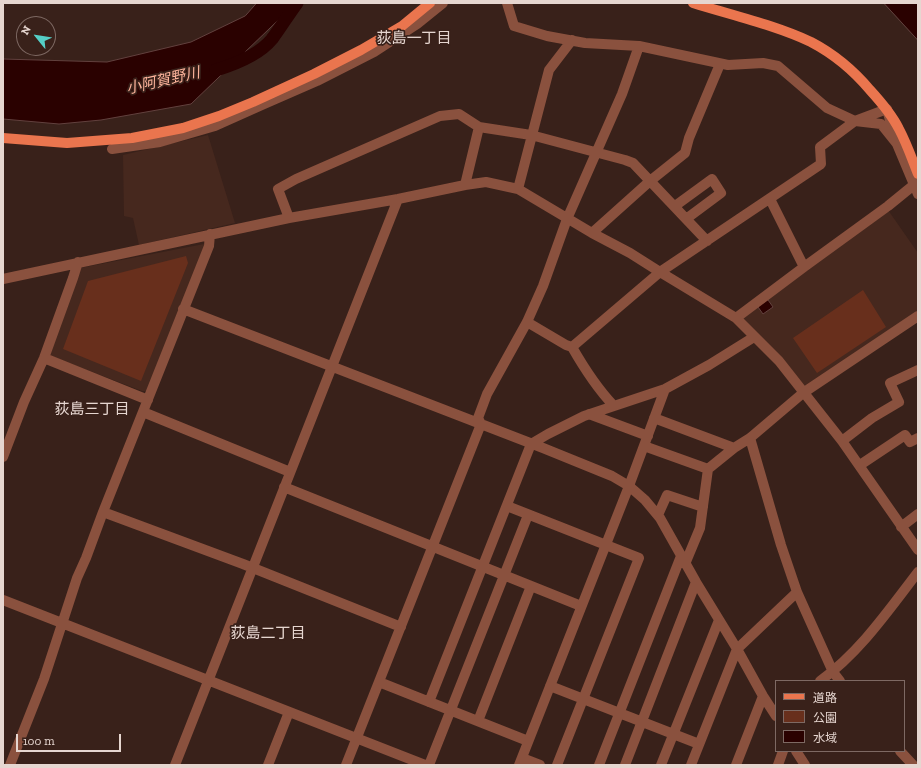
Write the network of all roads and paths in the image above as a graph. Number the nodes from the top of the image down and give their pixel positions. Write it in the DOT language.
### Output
graph roads {
  1 [pos="430,3"];
  2 [pos="443,3"];
  3 [pos="507,3"];
  4 [pos="692,3"];
  5 [pos="572,40"];
  6 [pos="639,46"];
  7 [pos="720,64"];
  8 [pos="887,109"];
  9 [pos="856,121"];
  10 [pos="479,127"];
  11 [pos="531,135"];
  12 [pos="3,138"];
  13 [pos="897,144"];
  14 [pos="112,149"];
  15 [pos="596,152"];
  16 [pos="650,181"];
  17 [pos="465,184"];
  18 [pos="917,184"];
  19 [pos="518,189"];
  20 [pos="398,199"];
  21 [pos="770,199"];
  22 [pos="675,206"];
  23 [pos="288,218"];
  24 [pos="567,219"];
  25 [pos="686,219"];
  26 [pos="592,233"];
  27 [pos="210,234"];
  28 [pos="707,241"];
  29 [pos="78,262"];
  30 [pos="804,267"];
  31 [pos="660,272"];
  32 [pos="3,279"];
  33 [pos="183,309"];
  34 [pos="918,316"];
  35 [pos="736,318"];
  36 [pos="527,322"];
  37 [pos="754,336"];
  38 [pos="572,347"];
  39 [pos="44,358"];
  40 [pos="332,366"];
  41 [pos="918,370"];
  42 [pos="665,389"];
  43 [pos="803,393"];
  44 [pos="148,400"];
  45 [pos="613,405"];
  46 [pos="143,412"];
  47 [pos="590,414"];
  48 [pos="654,418"];
  49 [pos="481,424"];
  50 [pos="750,438"];
  51 [pos="918,438"];
  52 [pos="646,441"];
  53 [pos="842,441"];
  54 [pos="531,444"];
  55 [pos="734,448"];
  56 [pos="3,457"];
  57 [pos="860,465"];
  58 [pos="708,469"];
  59 [pos="290,472"];
  60 [pos="629,486"];
  61 [pos="284,488"];
  62 [pos="507,506"];
  63 [pos="703,507"];
  64 [pos="102,512"];
  65 [pos="528,514"];
  66 [pos="918,514"];
  67 [pos="658,515"];
  68 [pos="901,527"];
  69 [pos="606,545"];
  70 [pos="432,547"];
  71 [pos="918,550"];
  72 [pos="683,560"];
  73 [pos="482,567"];
  74 [pos="253,568"];
  75 [pos="918,572"];
  76 [pos="504,576"];
  77 [pos="696,582"];
  78 [pos="531,586"];
  79 [pos="797,592"];
  80 [pos="3,600"];
  81 [pos="581,606"];
  82 [pos="719,620"];
  83 [pos="63,623"];
  84 [pos="401,627"];
  85 [pos="737,649"];
  86 [pos="833,672"];
  87 [pos="208,680"];
  88 [pos="821,680"];
  89 [pos="839,680"];
  90 [pos="379,682"];
  91 [pos="550,686"];
  92 [pos="763,696"];
  93 [pos="583,699"];
  94 [pos="429,702"];
  95 [pos="451,710"];
  96 [pos="289,712"];
  97 [pos="620,713"];
  98 [pos="775,713"];
  99 [pos="478,721"];
  100 [pos="641,721"];
  101 [pos="674,734"];
  102 [pos="356,738"];
  103 [pos="528,741"];
  104 [pos="699,744"];
  105 [pos="783,752"];
  106 [pos="797,752"];
  107 [pos="901,752"];
  108 [pos="520,761"];
  109 [pos="912,762"];
  110 [pos="10,765"];
  111 [pos="175,765"];
  112 [pos="268,765"];
  113 [pos="346,765"];
  114 [pos="425,765"];
  115 [pos="429,765"];
  116 [pos="540,765"];
  117 [pos="558,765"];
  118 [pos="599,765"];
  119 [pos="625,765"];
  120 [pos="661,765"];
  121 [pos="691,765"];
  122 [pos="736,765"];
  123 [pos="778,765"];
  124 [pos="805,765"];
  1 -- 12 [label="main road"];
  2 -- 14 [label="street"];
  3 -- 5 [label="street"];
  4 -- 8 [label="main road"];
  5 -- 6 [label="street"];
  5 -- 11 [label="street"];
  6 -- 7 [label="street"];
  6 -- 15 [label="street"];
  7 -- 9 [label="street"];
  7 -- 16 [label="street"];
  8 -- 9 [label="street"];
  8 -- 13 [label="street"];
  8 -- 18 [label="main road"];
  9 -- 13 [label="street"];
  9 -- 21 [label="street"];
  10 -- 11 [label="street"];
  10 -- 17 [label="street"];
  10 -- 23 [label="street"];
  11 -- 15 [label="street"];
  11 -- 19 [label="street"];
  13 -- 18 [label="street"];
  15 -- 16 [label="street"];
  15 -- 24 [label="street"];
  16 -- 22 [label="street"];
  16 -- 26 [label="street"];
  17 -- 19 [label="street"];
  17 -- 20 [label="street"];
  18 -- 30 [label="street"];
  19 -- 24 [label="street"];
  20 -- 23 [label="street"];
  20 -- 40 [label="street"];
  21 -- 28 [label="street"];
  21 -- 30 [label="street"];
  22 -- 25 [label="street"];
  22 -- 25 [label="street"];
  23 -- 27 [label="street"];
  24 -- 26 [label="street"];
  24 -- 36 [label="street"];
  25 -- 28 [label="street"];
  26 -- 31 [label="street"];
  27 -- 29 [label="street"];
  27 -- 33 [label="street"];
  28 -- 31 [label="street"];
  29 -- 32 [label="street"];
  29 -- 39 [label="street"];
  30 -- 35 [label="street"];
  31 -- 35 [label="street"];
  31 -- 38 [label="street"];
  33 -- 40 [label="street"];
  33 -- 44 [label="street"];
  34 -- 43 [label="street"];
  35 -- 37 [label="street"];
  36 -- 38 [label="street"];
  36 -- 49 [label="street"];
  37 -- 42 [label="street"];
  37 -- 43 [label="street"];
  38 -- 45 [label="street"];
  39 -- 44 [label="street"];
  39 -- 56 [label="street"];
  40 -- 49 [label="street"];
  40 -- 59 [label="street"];
  41 -- 53 [label="street"];
  42 -- 45 [label="street"];
  42 -- 48 [label="street"];
  43 -- 50 [label="street"];
  43 -- 53 [label="street"];
  44 -- 46 [label="street"];
  45 -- 47 [label="street"];
  46 -- 59 [label="street"];
  46 -- 64 [label="street"];
  47 -- 52 [label="street"];
  47 -- 54 [label="street"];
  48 -- 52 [label="street"];
  48 -- 55 [label="street"];
  49 -- 54 [label="street"];
  49 -- 70 [label="street"];
  50 -- 55 [label="street"];
  50 -- 79 [label="street"];
  51 -- 57 [label="street"];
  52 -- 58 [label="street"];
  52 -- 60 [label="street"];
  53 -- 57 [label="street"];
  54 -- 60 [label="street"];
  54 -- 62 [label="street"];
  55 -- 58 [label="street"];
  57 -- 68 [label="street"];
  58 -- 63 [label="street"];
  59 -- 61 [label="street"];
  60 -- 67 [label="street"];
  60 -- 69 [label="street"];
  61 -- 70 [label="street"];
  61 -- 74 [label="street"];
  62 -- 65 [label="street"];
  62 -- 73 [label="street"];
  63 -- 67 [label="street"];
  63 -- 72 [label="street"];
  64 -- 74 [label="street"];
  64 -- 83 [label="street"];
  65 -- 69 [label="street"];
  65 -- 76 [label="street"];
  66 -- 68 [label="street"];
  67 -- 72 [label="street"];
  68 -- 71 [label="street"];
  69 -- 81 [label="street"];
  69 -- 93 [label="street"];
  70 -- 73 [label="street"];
  70 -- 84 [label="street"];
  72 -- 77 [label="street"];
  72 -- 97 [label="street"];
  73 -- 76 [label="street"];
  73 -- 94 [label="street"];
  74 -- 84 [label="street"];
  74 -- 87 [label="street"];
  75 -- 86 [label="street"];
  76 -- 78 [label="street"];
  76 -- 95 [label="street"];
  77 -- 82 [label="street"];
  77 -- 100 [label="street"];
  78 -- 81 [label="street"];
  78 -- 99 [label="street"];
  79 -- 85 [label="street"];
  79 -- 86 [label="street"];
  80 -- 83 [label="street"];
  81 -- 91 [label="street"];
  82 -- 85 [label="street"];
  82 -- 101 [label="street"];
  83 -- 87 [label="street"];
  83 -- 110 [label="street"];
  84 -- 90 [label="street"];
  85 -- 92 [label="street"];
  85 -- 104 [label="street"];
  86 -- 88 [label="street"];
  86 -- 89 [label="street"];
  87 -- 96 [label="street"];
  87 -- 111 [label="street"];
  90 -- 94 [label="street"];
  90 -- 102 [label="street"];
  91 -- 93 [label="street"];
  91 -- 103 [label="street"];
  92 -- 98 [label="street"];
  92 -- 122 [label="street"];
  93 -- 97 [label="street"];
  93 -- 117 [label="street"];
  94 -- 95 [label="street"];
  95 -- 99 [label="street"];
  95 -- 115 [label="street"];
  96 -- 102 [label="street"];
  96 -- 112 [label="street"];
  97 -- 100 [label="street"];
  97 -- 118 [label="street"];
  99 -- 103 [label="street"];
  100 -- 101 [label="street"];
  100 -- 119 [label="street"];
  101 -- 104 [label="street"];
  101 -- 120 [label="street"];
  102 -- 113 [label="street"];
  102 -- 114 [label="street"];
  103 -- 108 [label="street"];
  104 -- 121 [label="street"];
  105 -- 123 [label="street"];
  106 -- 124 [label="street"];
  107 -- 109 [label="street"];
  108 -- 116 [label="street"];
}
